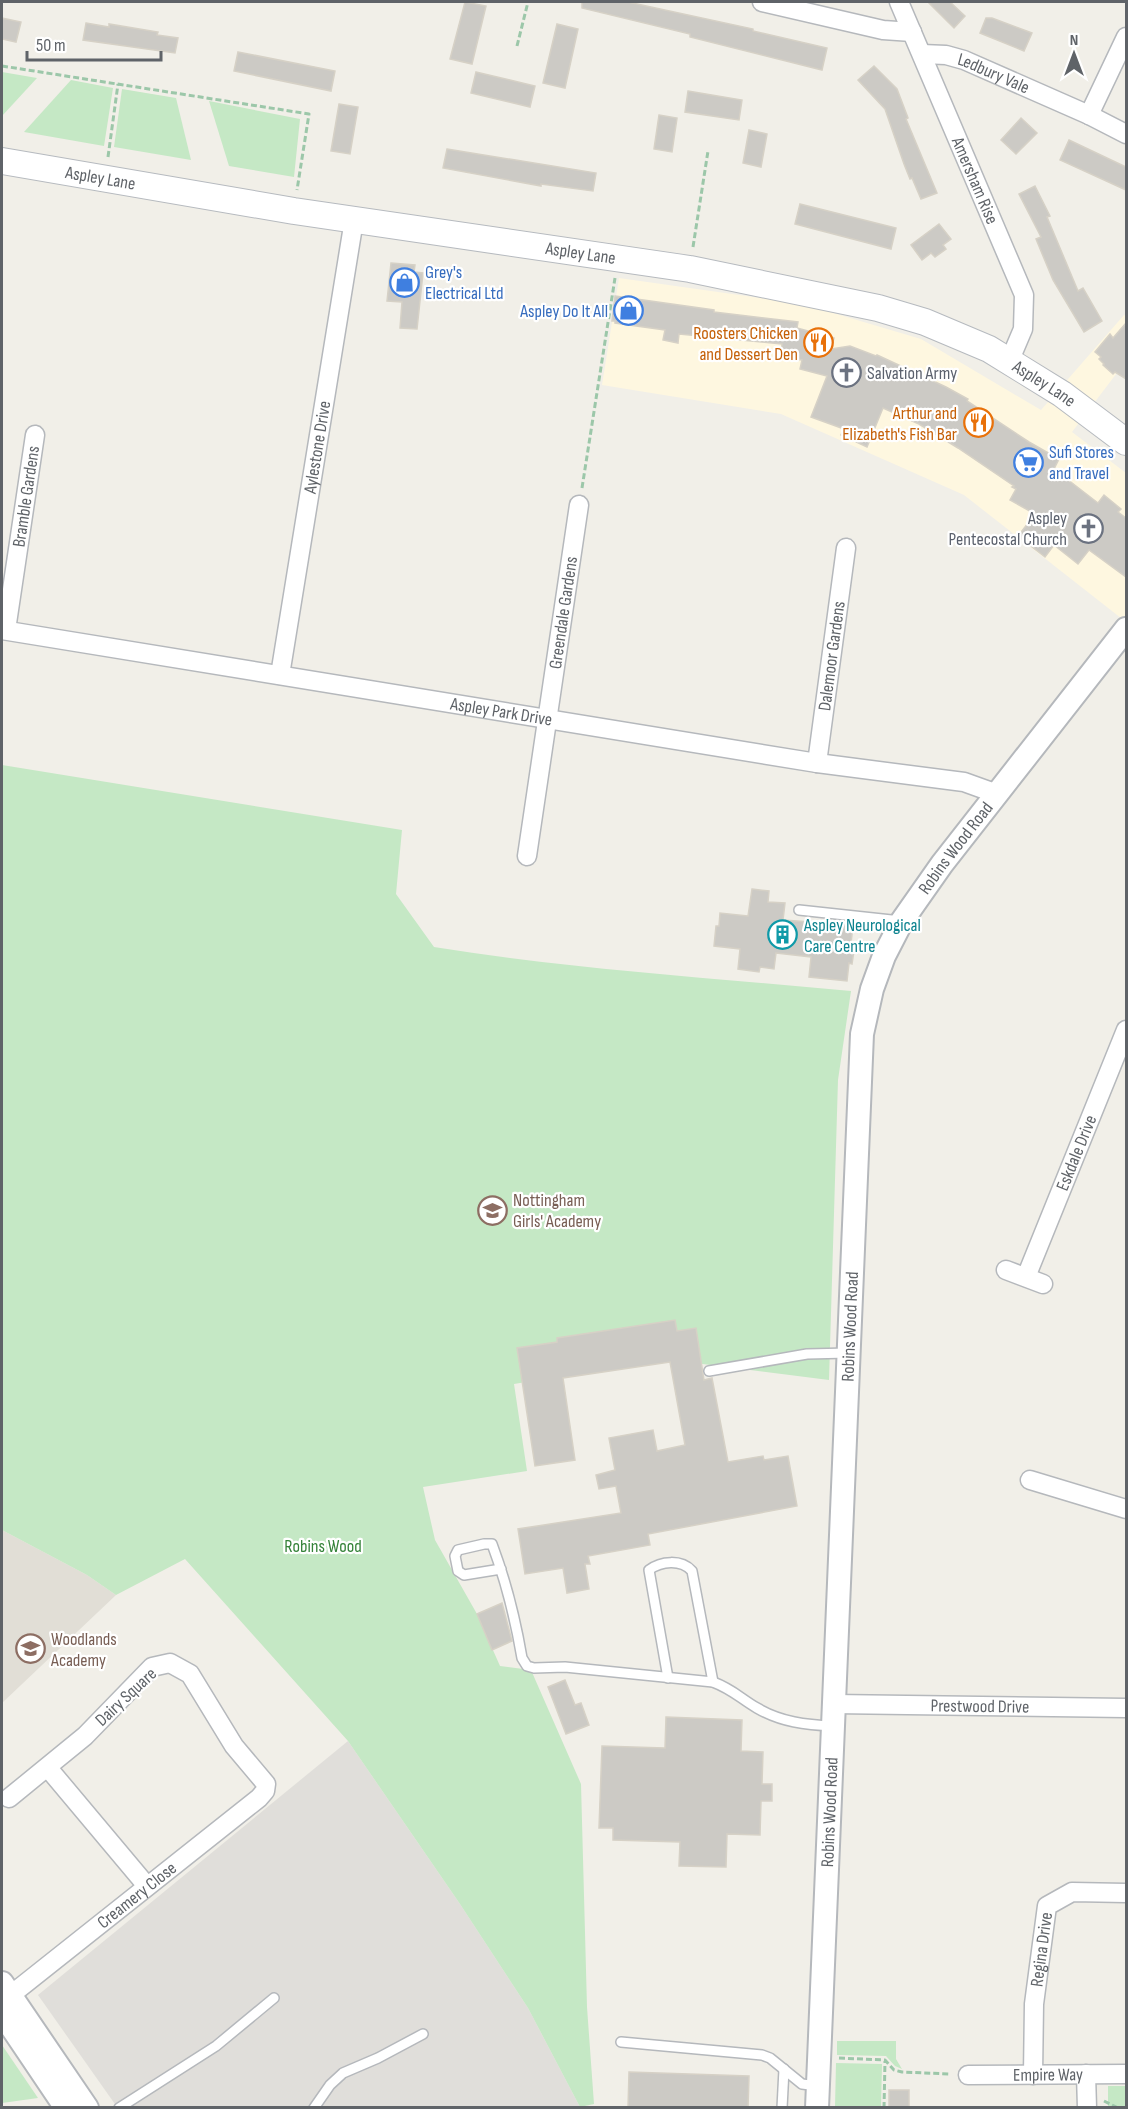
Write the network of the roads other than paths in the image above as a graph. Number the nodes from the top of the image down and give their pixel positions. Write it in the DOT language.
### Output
graph roads {
  1 [pos="762,2"];
  2 [pos="899,2"];
  3 [pos="912,32"];
  4 [pos="1126,37"];
  5 [pos="922,54"];
  6 [pos="1089,115"];
  7 [pos="1126,134"];
  8 [pos="2,161"];
  9 [pos="354,220"];
  10 [pos="1009,362"];
  11 [pos="35,435"];
  12 [pos="1126,442"];
  13 [pos="579,505"];
  14 [pos="846,548"];
  15 [pos="1126,629"];
  16 [pos="4,630"];
  17 [pos="280,675"];
  18 [pos="547,720"];
  19 [pos="817,764"];
  20 [pos="994,800"];
  21 [pos="528,856"];
  22 [pos="799,910"];
  23 [pos="902,921"];
  24 [pos="1126,1030"];
  25 [pos="1006,1270"];
  26 [pos="848,1353"];
  27 [pos="709,1371"];
  28 [pos="1030,1480"];
  29 [pos="1126,1509"];
  30 [pos="501,1569"];
  31 [pos="668,1678"];
  32 [pos="713,1682"];
  33 [pos="1126,1708"];
  34 [pos="833,1715"];
  35 [pos="48,1768"];
  36 [pos="266,1784"];
  37 [pos="5,1801"];
  38 [pos="147,1886"];
  39 [pos="1126,1893"];
  40 [pos="4,1998"];
  41 [pos="274,1998"];
  42 [pos="423,2034"];
  43 [pos="621,2042"];
  44 [pos="784,2069"];
  45 [pos="968,2074"];
  46 [pos="1086,2074"];
  47 [pos="1126,2074"];
  48 [pos="1033,2075"];
  49 [pos="818,2097"];
  50 [pos="66,2108"];
  51 [pos="87,2108"];
  52 [pos="119,2108"];
  53 [pos="314,2108"];
  54 [pos="782,2108"];
  55 [pos="1087,2108"];
  1 -- 3 [label="street"];
  2 -- 3 [label="street, Amersham Rise"];
  3 -- 5 [label="street, Amersham Rise"];
  4 -- 6 [label="street"];
  5 -- 6 [label="street, Ledbury Vale"];
  5 -- 10 [label="street, Amersham Rise"];
  6 -- 7 [label="street, Ledbury Vale"];
  8 -- 9 [label="main road, Aspley Lane"];
  9 -- 10 [label="main road, Aspley Lane"];
  9 -- 17 [label="street, Aylestone Drive"];
  10 -- 12 [label="main road, Aspley Lane"];
  11 -- 16 [label="street, Bramble Gardens"];
  13 -- 18 [label="street, Greendale Gardens"];
  14 -- 19 [label="street, Dalemoor Gardens"];
  15 -- 20 [label="street, Robins Wood Road"];
  16 -- 17 [label="street, Aspley Park Drive"];
  17 -- 18 [label="street, Aspley Park Drive"];
  18 -- 19 [label="street, Aspley Park Drive"];
  18 -- 21 [label="street, Greendale Gardens"];
  19 -- 20 [label="street, Aspley Park Drive"];
  20 -- 23 [label="street, Robins Wood Road"];
  22 -- 23 [label="lane"];
  23 -- 26 [label="street, Robins Wood Road"];
  24 -- 25 [label="street, Eskdale Drive"];
  26 -- 27 [label="lane"];
  26 -- 34 [label="street, Robins Wood Road"];
  28 -- 29 [label="street"];
  30 -- 30 [label="lane"];
  30 -- 31 [label="lane"];
  31 -- 32 [label="lane"];
  31 -- 32 [label="lane"];
  32 -- 34 [label="lane"];
  33 -- 34 [label="street, Prestwood Drive"];
  34 -- 49 [label="street, Robins Wood Road"];
  35 -- 36 [label="street, Dairy Square"];
  35 -- 37 [label="street, Dairy Square"];
  35 -- 38 [label="street"];
  36 -- 38 [label="street, Creamery Close"];
  38 -- 40 [label="street, Creamery Close"];
  39 -- 48 [label="street, Regina Drive"];
  40 -- 50 [label="street"];
  40 -- 51 [label="street"];
  41 -- 52 [label="lane"];
  42 -- 53 [label="lane"];
  43 -- 44 [label="lane"];
  44 -- 49 [label="lane"];
  44 -- 54 [label="lane"];
  45 -- 48 [label="street, Empire Way"];
  46 -- 47 [label="street, Empire Way"];
  46 -- 48 [label="street, Empire Way"];
  46 -- 55 [label="street"];
}
